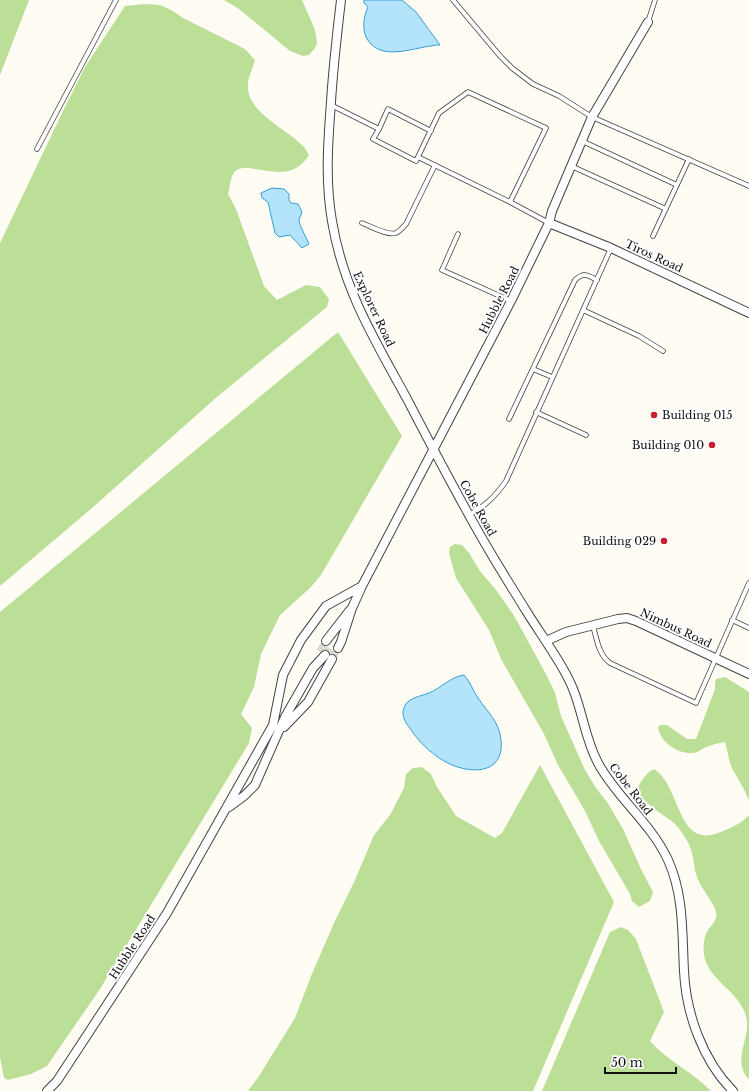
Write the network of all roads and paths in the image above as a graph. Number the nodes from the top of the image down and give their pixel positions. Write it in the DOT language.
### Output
graph roads {
  1 [pos="116,0"];
  2 [pos="341,0"];
  3 [pos="452,0"];
  4 [pos="655,0"];
  5 [pos="648,22"];
  6 [pos="331,105"];
  7 [pos="592,117"];
  8 [pos="379,129"];
  9 [pos="431,131"];
  10 [pos="582,141"];
  11 [pos="37,149"];
  12 [pos="418,157"];
  13 [pos="689,160"];
  14 [pos="434,165"];
  15 [pos="571,166"];
  16 [pos="677,185"];
  17 [pos="749,186"];
  18 [pos="510,202"];
  19 [pos="666,209"];
  20 [pos="362,223"];
  21 [pos="549,223"];
  22 [pos="458,234"];
  23 [pos="653,236"];
  24 [pos="611,248"];
  25 [pos="597,280"];
  26 [pos="511,301"];
  27 [pos="583,310"];
  28 [pos="749,313"];
  29 [pos="663,351"];
  30 [pos="533,369"];
  31 [pos="552,377"];
  32 [pos="536,412"];
  33 [pos="509,419"];
  34 [pos="586,435"];
  35 [pos="434,450"];
  36 [pos="469,515"];
  37 [pos="749,583"];
  38 [pos="362,586"];
  39 [pos="743,596"];
  40 [pos="749,599"];
  41 [pos="352,608"];
  42 [pos="732,620"];
  43 [pos="593,626"];
  44 [pos="749,628"];
  45 [pos="546,641"];
  46 [pos="715,658"];
  47 [pos="749,674"];
  48 [pos="280,732"];
  49 [pos="227,808"];
  50 [pos="47,1091"];
  51 [pos="734,1091"];
  1 -- 11 [label="lane"];
  2 -- 6 [label="street, Explorer Road"];
  3 -- 7 [label="lane"];
  4 -- 5 [label="lane"];
  5 -- 7 [label="street, Hubble Road"];
  6 -- 8 [label="lane"];
  6 -- 35 [label="street, Explorer Road"];
  7 -- 10 [label="street, Hubble Road"];
  7 -- 13 [label="lane"];
  8 -- 9 [label="lane"];
  8 -- 12 [label="lane"];
  9 -- 12 [label="lane"];
  9 -- 18 [label="lane"];
  10 -- 15 [label="street, Hubble Road"];
  10 -- 16 [label="lane"];
  12 -- 14 [label="lane"];
  13 -- 16 [label="lane"];
  13 -- 17 [label="lane"];
  14 -- 18 [label="lane"];
  14 -- 20 [label="lane"];
  15 -- 19 [label="lane"];
  15 -- 21 [label="street, Hubble Road"];
  16 -- 19 [label="lane"];
  18 -- 21 [label="lane"];
  19 -- 23 [label="lane"];
  21 -- 24 [label="street, Tiros Road"];
  21 -- 26 [label="street, Hubble Road"];
  22 -- 26 [label="lane"];
  24 -- 25 [label="lane"];
  24 -- 28 [label="street, Tiros Road"];
  25 -- 27 [label="lane"];
  25 -- 30 [label="lane"];
  26 -- 35 [label="street, Hubble Road"];
  27 -- 29 [label="lane"];
  27 -- 31 [label="lane"];
  30 -- 31 [label="lane"];
  30 -- 33 [label="lane"];
  31 -- 32 [label="lane"];
  32 -- 34 [label="lane"];
  32 -- 36 [label="lane"];
  35 -- 36 [label="street, Cobe Road"];
  35 -- 38 [label="street, Hubble Road"];
  36 -- 45 [label="street, Cobe Road"];
  37 -- 39 [label="lane"];
  38 -- 41 [label="street, Hubble Road"];
  38 -- 49 [label="street, Hubble Road"];
  39 -- 40 [label="lane"];
  39 -- 42 [label="lane"];
  41 -- 41 [label="street, Hubble Road"];
  42 -- 44 [label="lane"];
  42 -- 46 [label="lane"];
  43 -- 45 [label="street, Nimbus Road"];
  43 -- 46 [label="street, Nimbus Road"];
  43 -- 46 [label="lane"];
  45 -- 51 [label="street, Cobe Road"];
  46 -- 47 [label="street, Nimbus Road"];
  48 -- 48 [label="street, Hubble Road"];
  48 -- 49 [label="street, Hubble Road"];
  49 -- 50 [label="street, Hubble Road"];
}
